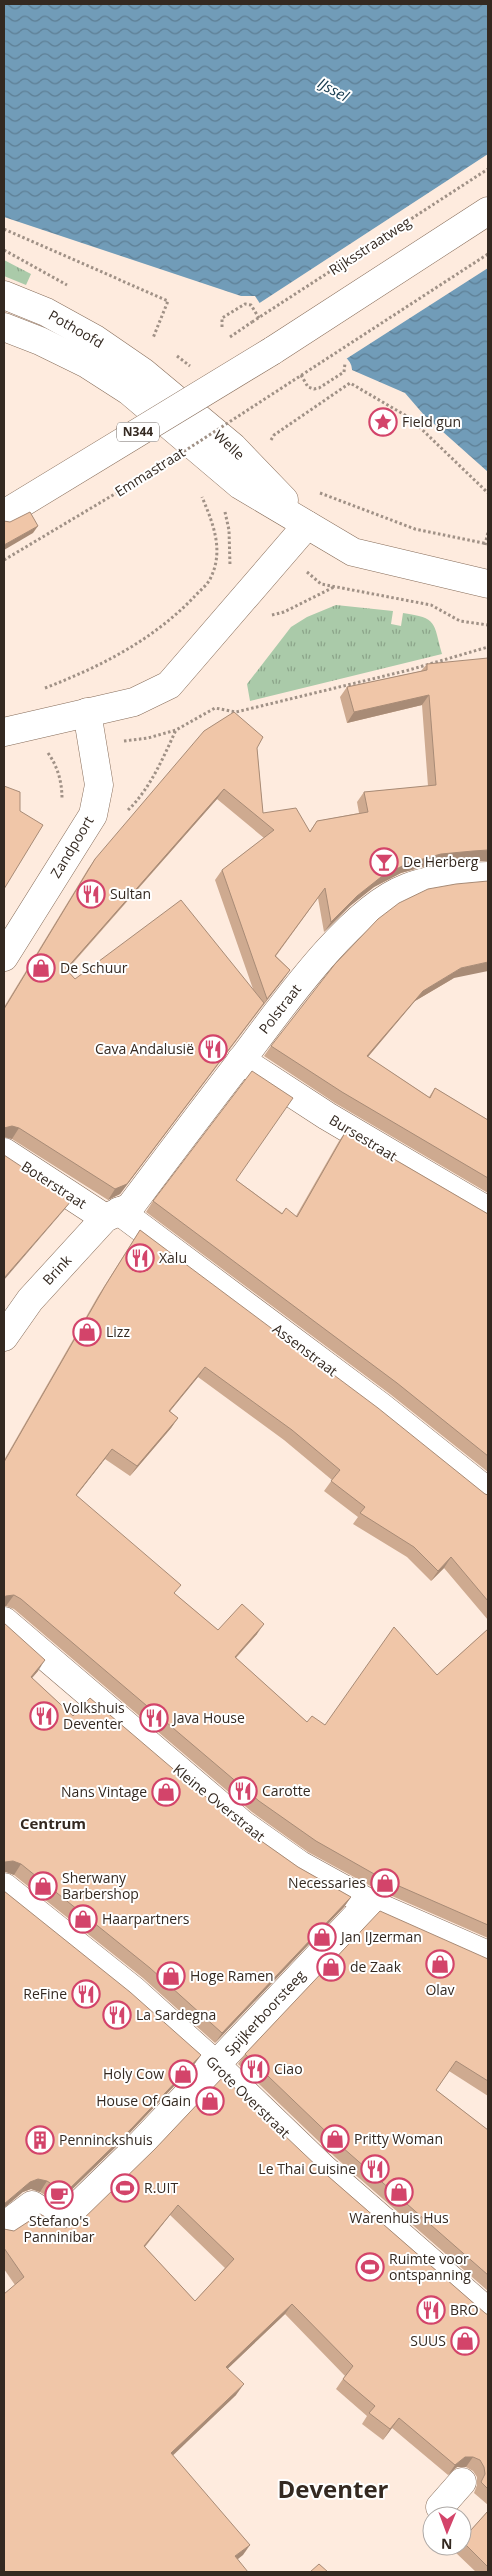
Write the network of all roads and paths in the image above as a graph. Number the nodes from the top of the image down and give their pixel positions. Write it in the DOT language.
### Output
graph roads {
  1 [pos="488,169"];
  2 [pos="488,211"];
  3 [pos="4,229"];
  4 [pos="488,254"];
  5 [pos="4,295"];
  6 [pos="259,318"];
  7 [pos="252,322"];
  8 [pos="4,327"];
  9 [pos="222,327"];
  10 [pos="153,338"];
  11 [pos="345,363"];
  12 [pos="300,375"];
  13 [pos="136,382"];
  14 [pos="274,435"];
  15 [pos="313,491"];
  16 [pos="201,492"];
  17 [pos="488,493"];
  18 [pos="222,502"];
  19 [pos="4,514"];
  20 [pos="307,525"];
  21 [pos="488,532"];
  22 [pos="486,544"];
  23 [pos="4,560"];
  24 [pos="488,584"];
  25 [pos="334,587"];
  26 [pos="227,618"];
  27 [pos="488,647"];
  28 [pos="38,690"];
  29 [pos="87,712"];
  30 [pos="13,729"];
  31 [pos="176,730"];
  32 [pos="94,745"];
  33 [pos="61,803"];
  34 [pos="92,815"];
  35 [pos="488,876"];
  36 [pos="4,957"];
  37 [pos="241,1060"];
  38 [pos="4,1152"];
  39 [pos="488,1211"];
  40 [pos="112,1215"];
  41 [pos="4,1337"];
  42 [pos="488,1492"];
  43 [pos="4,1622"];
  44 [pos="4,1887"];
  45 [pos="369,1903"];
  46 [pos="488,1955"];
  47 [pos="216,2065"];
  48 [pos="4,2226"];
  49 [pos="488,2312"];
  50 [pos="462,2482"];
  51 [pos="441,2506"];
  1 -- 6 [label="path, Rijksstraatweg"];
  2 -- 19 [label="street, N344, bridge"];
  3 -- 10 [label="path"];
  4 -- 12 [label="path, bridge"];
  5 -- 13 [label="street, Pothoofd"];
  6 -- 7 [label="path, Rijksstraatweg"];
  6 -- 9 [label="path"];
  8 -- 13 [label="street, Pothoofd"];
  11 -- 12 [label="path"];
  12 -- 23 [label="path, Emmastraat, bridge"];
  13 -- 20 [label="street, Welle"];
  14 -- 17 [label="path"];
  15 -- 22 [label="path"];
  16 -- 28 [label="path"];
  18 -- 26 [label="path"];
  20 -- 24 [label="street, Welle"];
  20 -- 26 [label="street"];
  21 -- 22 [label="path"];
  25 -- 26 [label="path"];
  26 -- 29 [label="street"];
  27 -- 31 [label="path"];
  29 -- 30 [label="street"];
  29 -- 32 [label="street, Zandpoort"];
  30 -- 33 [label="path"];
  31 -- 32 [label="path"];
  31 -- 34 [label="path"];
  32 -- 34 [label="street, Zandpoort"];
  34 -- 36 [label="street, Zandpoort"];
  35 -- 37 [label="street, Polstraat"];
  37 -- 39 [label="street, Bursestraat"];
  37 -- 40 [label="street, Polstraat"];
  38 -- 40 [label="street, Boterstraat"];
  40 -- 41 [label="street, Brink"];
  40 -- 42 [label="street, Assenstraat"];
  43 -- 45 [label="street, Kleine Overstraat"];
  44 -- 47 [label="street, Grote Overstraat"];
  45 -- 46 [label="street, Kleine Overstraat"];
  45 -- 47 [label="street, Spijkerboorsteeg"];
  47 -- 48 [label="street, Spijkerboorsteeg"];
  47 -- 49 [label="street, Grote Overstraat"];
  50 -- 51 [label="street"];
}
